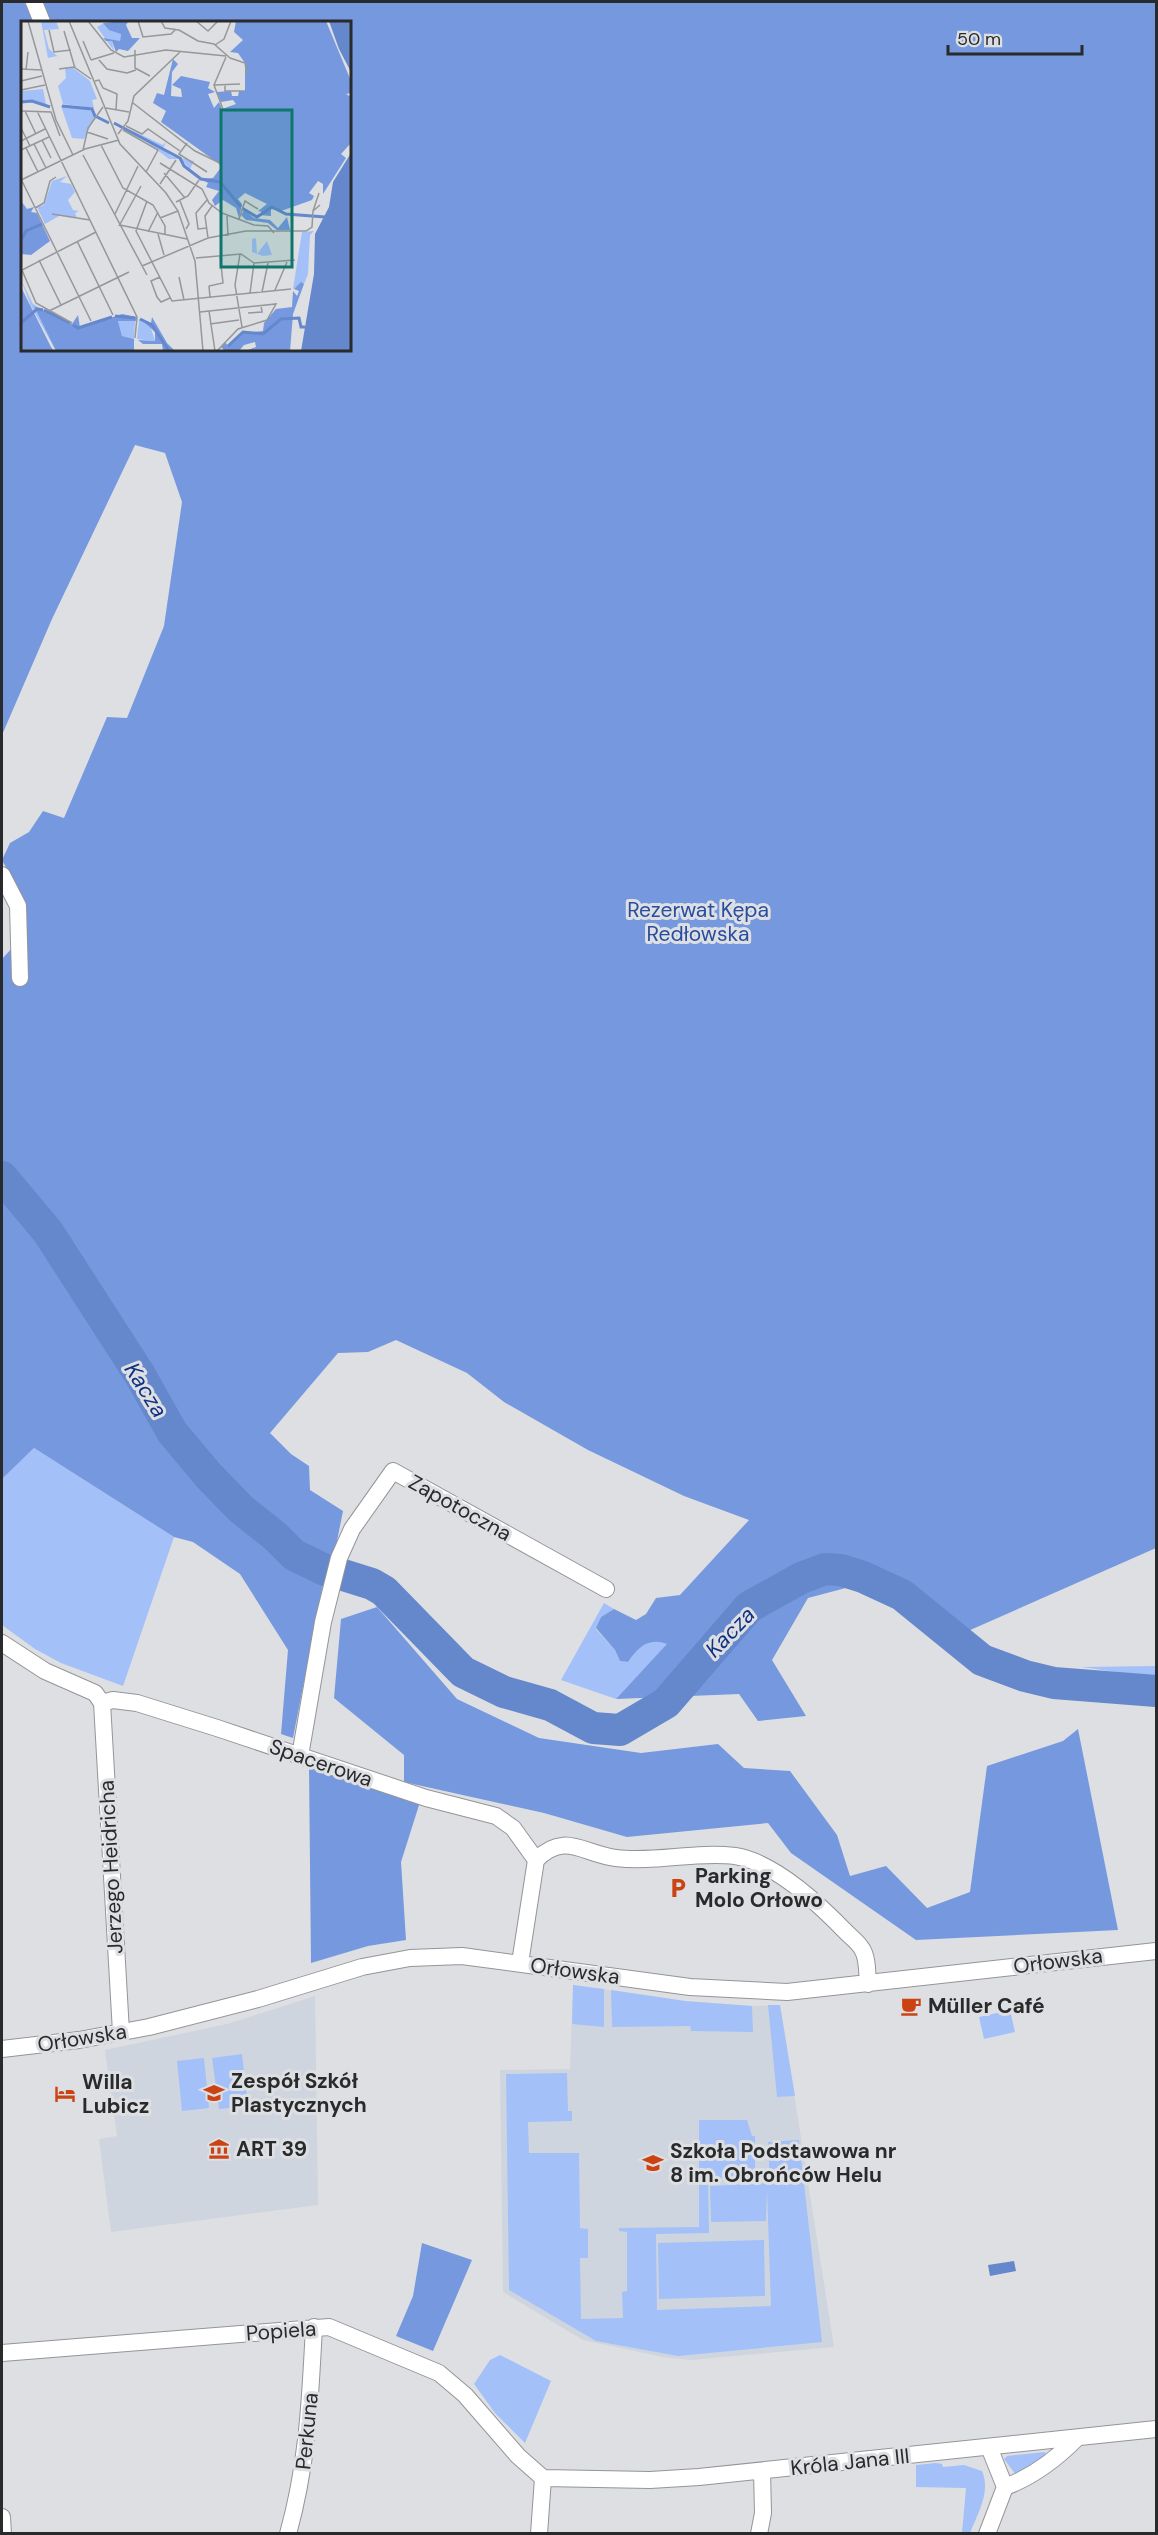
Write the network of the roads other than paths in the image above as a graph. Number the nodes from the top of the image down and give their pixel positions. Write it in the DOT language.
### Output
graph roads {
  1 [pos="34,2"];
  2 [pos="42,21"];
  3 [pos="2,875"];
  4 [pos="20,978"];
  5 [pos="606,1589"];
  6 [pos="2,1643"];
  7 [pos="102,1702"];
  8 [pos="300,1756"];
  9 [pos="536,1860"];
  10 [pos="1156,1951"];
  11 [pos="519,1963"];
  12 [pos="868,1984"];
  13 [pos="121,2032"];
  14 [pos="2,2049"];
  15 [pos="314,2327"];
  16 [pos="2,2354"];
  17 [pos="1156,2429"];
  18 [pos="1076,2439"];
  19 [pos="989,2447"];
  20 [pos="762,2471"];
  21 [pos="543,2478"];
  22 [pos="1005,2487"];
  23 [pos="2,2517"];
  24 [pos="3,2534"];
  25 [pos="288,2534"];
  26 [pos="539,2534"];
  27 [pos="759,2534"];
  28 [pos="987,2534"];
  1 -- 2 [label="street"];
  3 -- 4 [label="street"];
  5 -- 8 [label="street, Zapotoczna"];
  6 -- 7 [label="street"];
  7 -- 8 [label="street, Spacerowa"];
  7 -- 13 [label="street, Jerzego Heidricha"];
  8 -- 9 [label="street, Spacerowa"];
  9 -- 11 [label="street"];
  9 -- 12 [label="street"];
  10 -- 12 [label="street, Orłowska"];
  11 -- 12 [label="street, Orłowska"];
  11 -- 13 [label="street, Orłowska"];
  13 -- 14 [label="street, Orłowska"];
  15 -- 16 [label="street, Popiela"];
  15 -- 21 [label="street, Popiela"];
  15 -- 25 [label="street, Perkuna"];
  17 -- 18 [label="street, Króla Jana III"];
  18 -- 19 [label="street, Króla Jana III"];
  18 -- 22 [label="street"];
  19 -- 20 [label="street, Króla Jana III"];
  19 -- 22 [label="street"];
  20 -- 21 [label="street, Króla Jana III"];
  20 -- 27 [label="street"];
  21 -- 26 [label="street"];
  22 -- 28 [label="street"];
  23 -- 24 [label="street"];
}
